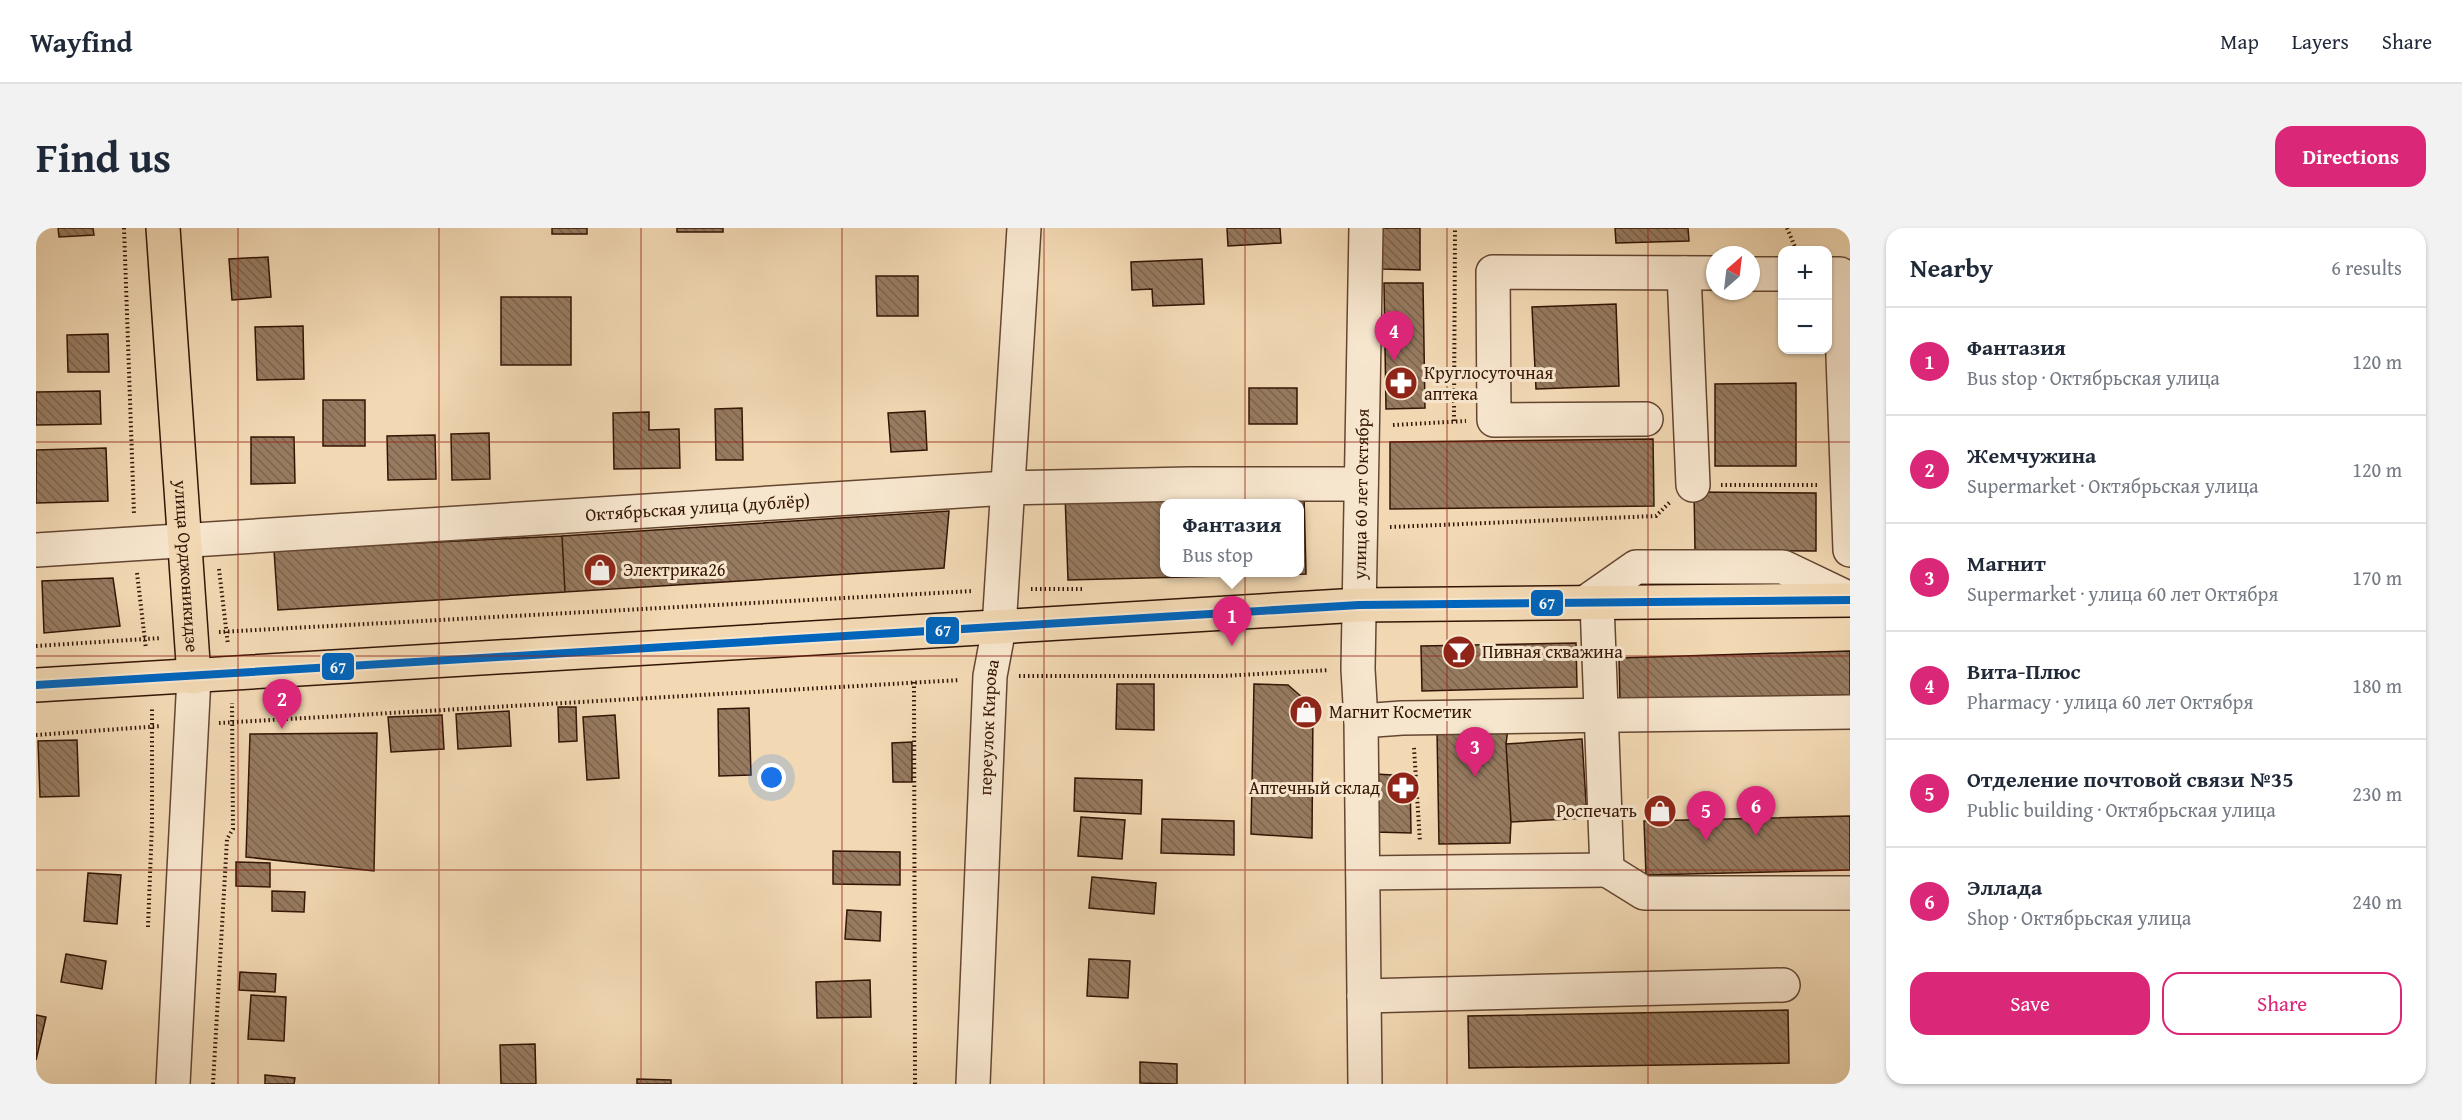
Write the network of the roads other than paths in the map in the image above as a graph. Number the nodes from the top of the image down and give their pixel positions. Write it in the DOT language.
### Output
graph roads {
  1 [pos="163,228"];
  2 [pos="1024,228"];
  3 [pos="1366,228"];
  4 [pos="1699,273"];
  5 [pos="1760,274"];
  6 [pos="1778,274"];
  7 [pos="1832,274"];
  8 [pos="1847,376"];
  9 [pos="1646,419"];
  10 [pos="1361,484"];
  11 [pos="1693,485"];
  12 [pos="1008,488"];
  13 [pos="184,540"];
  14 [pos="36,549"];
  15 [pos="1850,550"];
  16 [pos="1850,600"];
  17 [pos="1591,602"];
  18 [pos="1359,605"];
  19 [pos="999,628"];
  20 [pos="194,677"];
  21 [pos="36,685"];
  22 [pos="1850,712"];
  23 [pos="1601,717"];
  24 [pos="1361,721"];
  25 [pos="1607,870"];
  26 [pos="1363,873"];
  27 [pos="1850,893"];
  28 [pos="1783,985"];
  29 [pos="1364,996"];
  30 [pos="173,1084"];
  31 [pos="973,1084"];
  32 [pos="1365,1084"];
  1 -- 13 [label="main road, улица Орджоникидзе"];
  2 -- 12 [label="street, переулок Кирова"];
  3 -- 10 [label="street, улица 60 лет Октября"];
  4 -- 9 [label="street"];
  4 -- 11 [label="street"];
  5 -- 6 [label="street"];
  7 -- 8 [label="street"];
  8 -- 15 [label="street"];
  10 -- 12 [label="street, Октябрьская улица (дублёр)"];
  10 -- 18 [label="street, улица 60 лет Октября"];
  12 -- 13 [label="street, Октябрьская улица (дублёр)"];
  12 -- 19 [label="street, переулок Кирова"];
  13 -- 14 [label="street, Октябрьская улица (дублёр)"];
  13 -- 20 [label="main road, улица Орджоникидзе"];
  16 -- 17 [label="street"];
  17 -- 18 [label="main road"];
  17 -- 23 [label="street"];
  18 -- 19 [label="main road"];
  18 -- 24 [label="street, улица 60 лет Октября"];
  19 -- 20 [label="main road"];
  19 -- 31 [label="street, переулок Кирова"];
  20 -- 21 [label="main road"];
  20 -- 30 [label="street, улица Орджоникидзе"];
  22 -- 23 [label="street"];
  23 -- 24 [label="street"];
  23 -- 25 [label="street"];
  24 -- 26 [label="street, улица 60 лет Октября"];
  25 -- 26 [label="street"];
  25 -- 27 [label="street"];
  26 -- 29 [label="street, улица 60 лет Октября"];
  28 -- 29 [label="street"];
  29 -- 32 [label="street, улица 60 лет Октября"];
}
